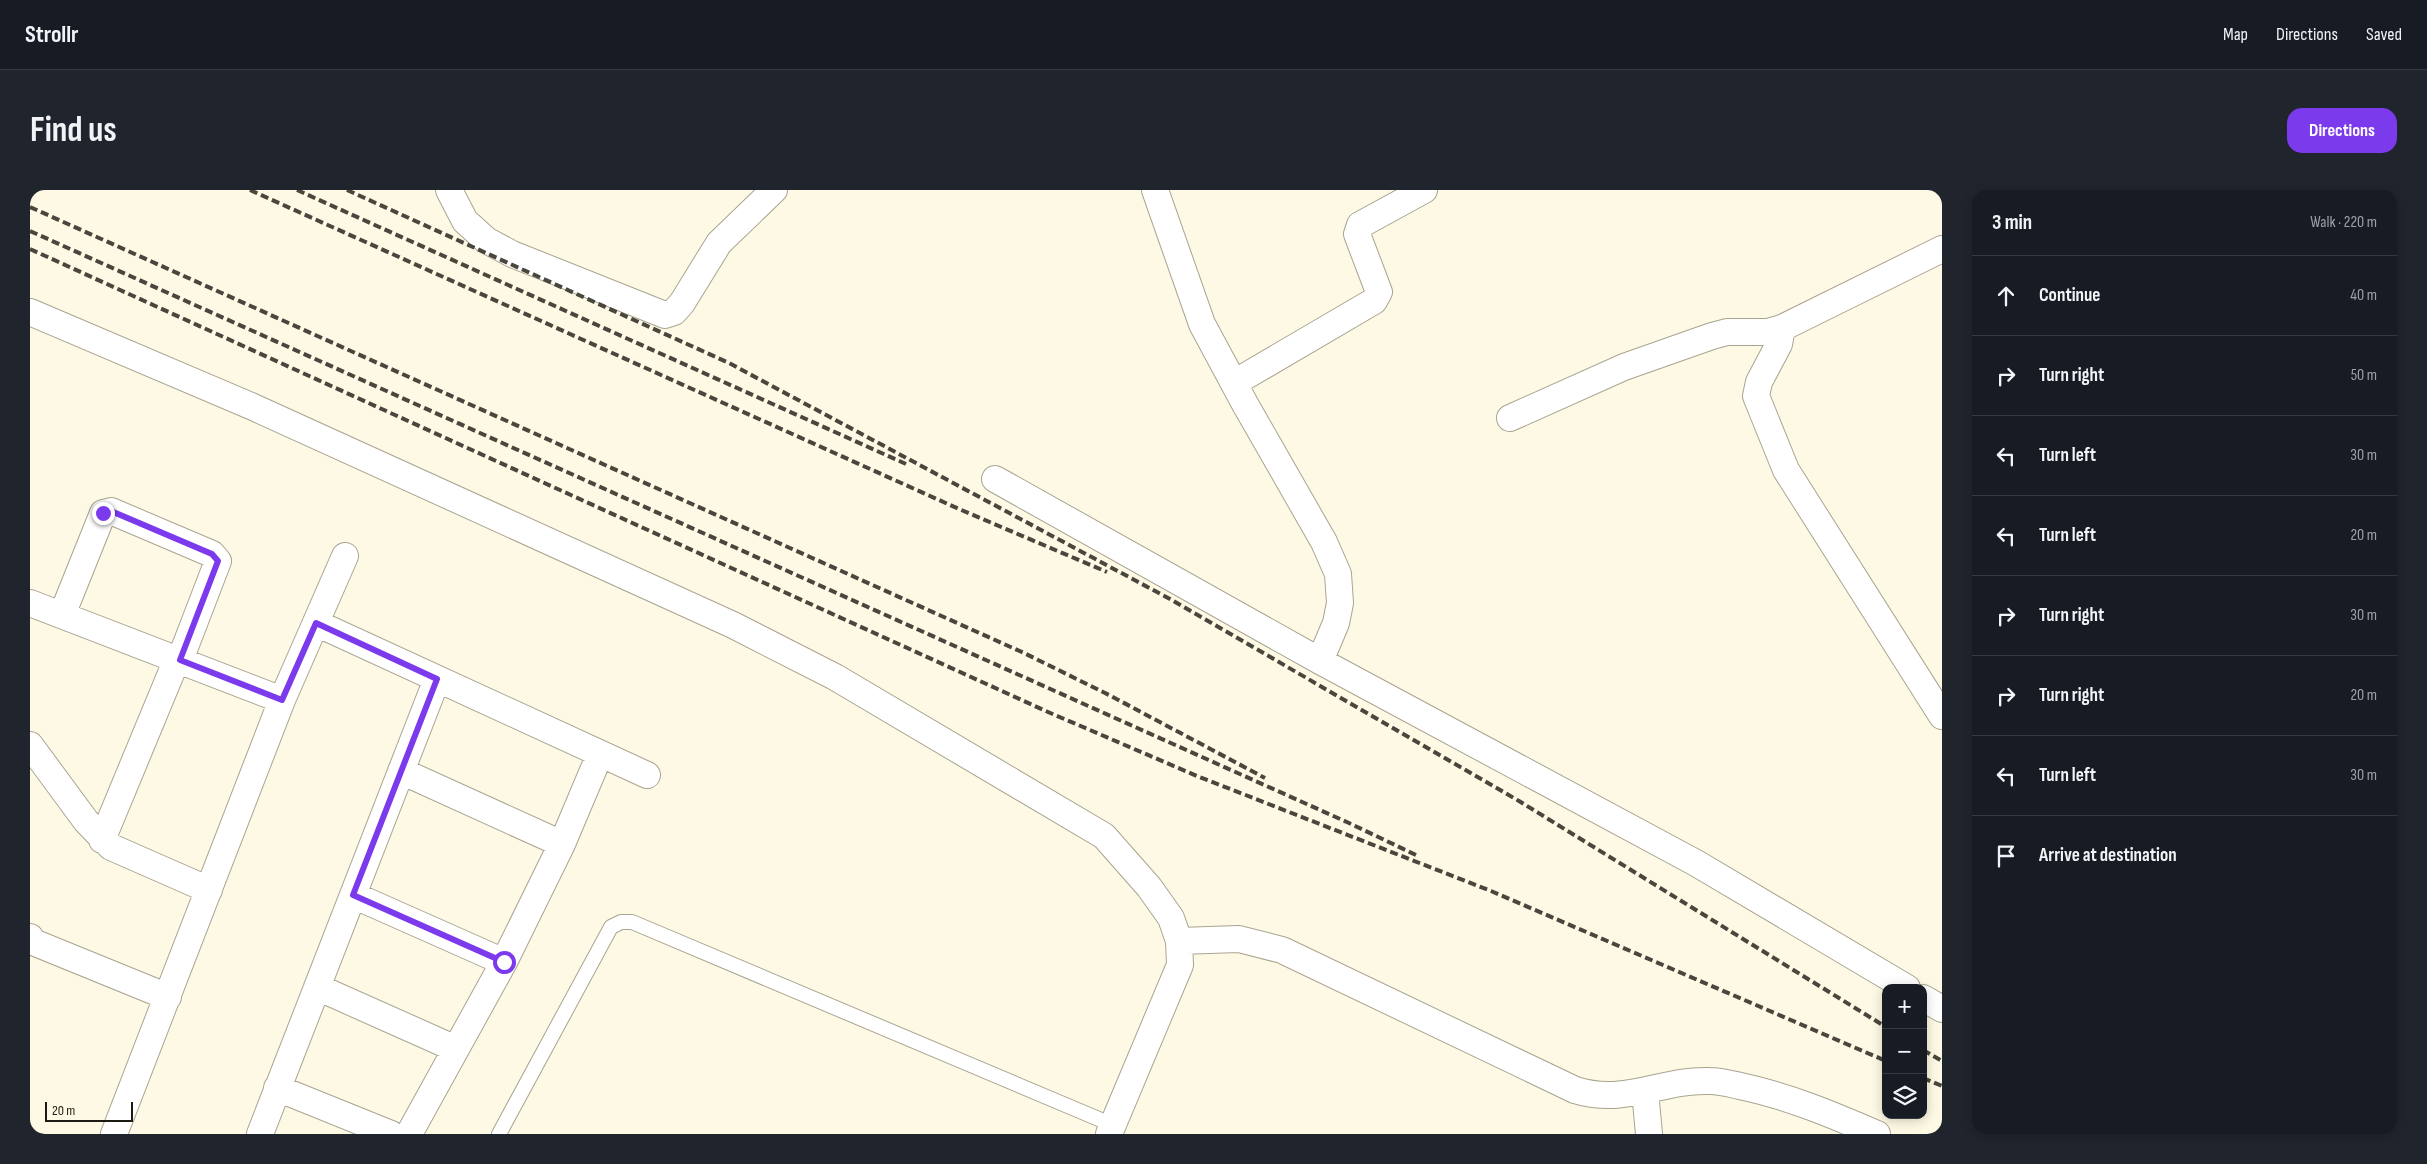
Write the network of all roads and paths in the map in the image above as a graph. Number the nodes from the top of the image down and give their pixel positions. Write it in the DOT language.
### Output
graph roads {
  1 [pos="449,190"];
  2 [pos="774,190"];
  3 [pos="1155,190"];
  4 [pos="1424,190"];
  5 [pos="1942,249"];
  6 [pos="30,312"];
  7 [pos="1782,328"];
  8 [pos="1234,383"];
  9 [pos="1510,418"];
  10 [pos="996,479"];
  11 [pos="346,556"];
  12 [pos="41,611"];
  13 [pos="316,623"];
  14 [pos="178,660"];
  15 [pos="1320,661"];
  16 [pos="437,679"];
  17 [pos="282,700"];
  18 [pos="1942,716"];
  19 [pos="30,745"];
  20 [pos="600,754"];
  21 [pos="401,771"];
  22 [pos="647,775"];
  23 [pos="102,840"];
  24 [pos="562,844"];
  25 [pos="209,890"];
  26 [pos="353,895"];
  27 [pos="1179,941"];
  28 [pos="31,942"];
  29 [pos="504,962"];
  30 [pos="1900,984"];
  31 [pos="317,987"];
  32 [pos="168,997"];
  33 [pos="1927,1000"];
  34 [pos="1942,1009"];
  35 [pos="456,1049"];
  36 [pos="277,1088"];
  37 [pos="1645,1091"];
  38 [pos="1111,1130"];
  39 [pos="114,1134"];
  40 [pos="260,1134"];
  41 [pos="391,1134"];
  42 [pos="410,1134"];
  43 [pos="499,1134"];
  44 [pos="1649,1134"];
  45 [pos="1877,1134"];
  1 -- 2 [label="street"];
  3 -- 8 [label="street"];
  4 -- 8 [label="street"];
  5 -- 7 [label="street"];
  6 -- 27 [label="street"];
  7 -- 9 [label="street"];
  7 -- 18 [label="street"];
  8 -- 15 [label="street"];
  10 -- 15 [label="street"];
  11 -- 13 [label="street"];
  12 -- 14 [label="street"];
  12 -- 14 [label="street"];
  13 -- 16 [label="street"];
  13 -- 17 [label="street"];
  14 -- 17 [label="street"];
  14 -- 23 [label="street"];
  15 -- 30 [label="street"];
  16 -- 20 [label="street"];
  16 -- 21 [label="street"];
  17 -- 25 [label="street"];
  19 -- 23 [label="street"];
  20 -- 22 [label="street"];
  20 -- 24 [label="street"];
  21 -- 24 [label="street"];
  21 -- 26 [label="street"];
  23 -- 25 [label="street"];
  24 -- 29 [label="street"];
  25 -- 32 [label="street"];
  26 -- 29 [label="street"];
  26 -- 31 [label="street"];
  27 -- 37 [label="street"];
  27 -- 38 [label="street"];
  28 -- 32 [label="street"];
  29 -- 35 [label="street"];
  31 -- 35 [label="street"];
  31 -- 36 [label="street"];
  32 -- 39 [label="street"];
  33 -- 34 [label="street"];
  35 -- 42 [label="street"];
  36 -- 40 [label="street"];
  36 -- 41 [label="street"];
  37 -- 44 [label="street"];
  37 -- 45 [label="street"];
  38 -- 43 [label="lane"];
}
